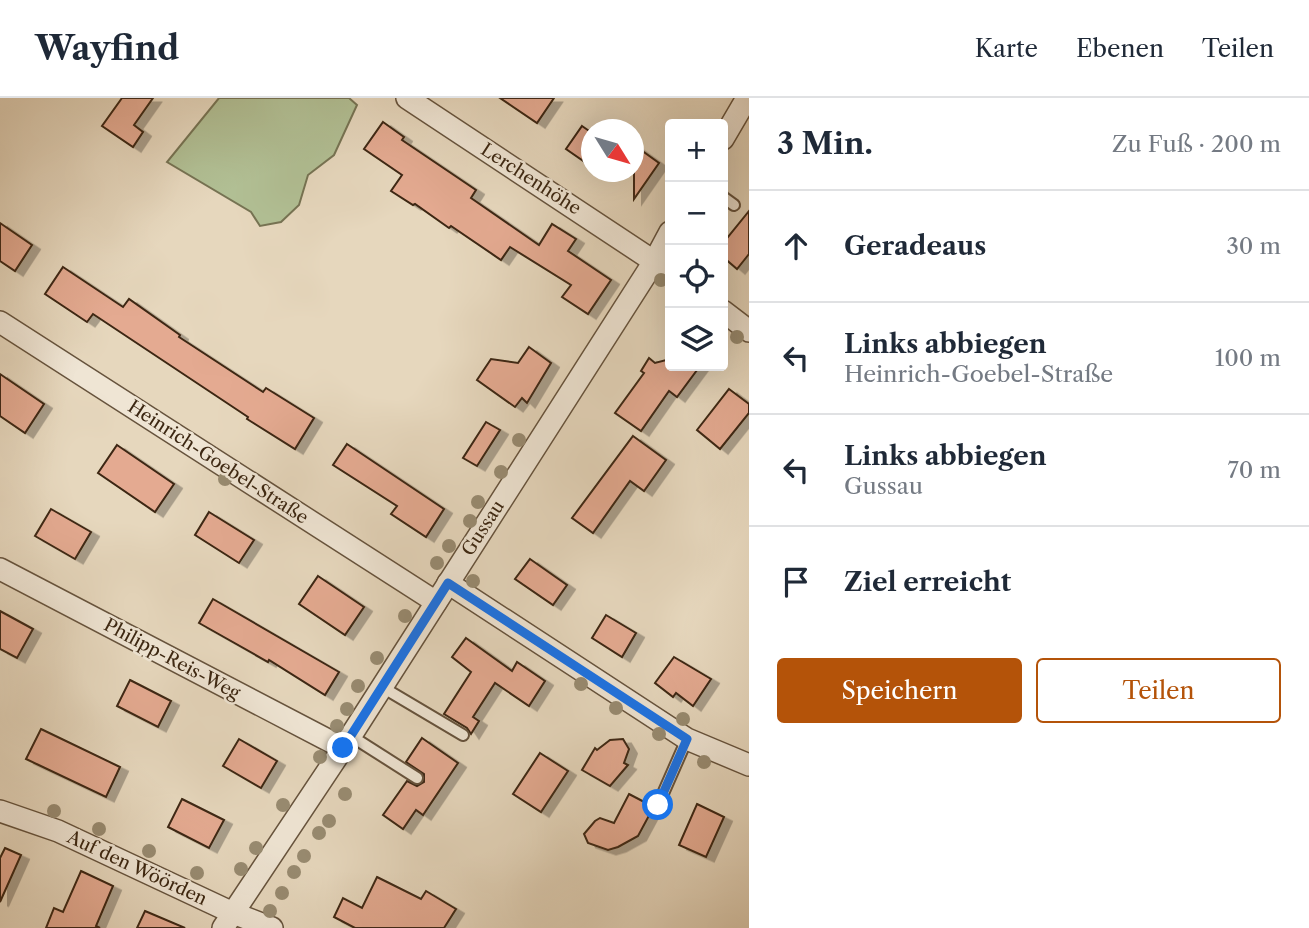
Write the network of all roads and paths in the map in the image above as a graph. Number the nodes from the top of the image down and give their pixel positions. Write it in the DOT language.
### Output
graph roads {
  1 [pos="407,98"];
  2 [pos="747,98"];
  3 [pos="728,130"];
  4 [pos="728,201"];
  5 [pos="734,205"];
  6 [pos="667,245"];
  7 [pos="663,266"];
  8 [pos="728,315"];
  9 [pos="0,322"];
  10 [pos="749,331"];
  11 [pos="0,569"];
  12 [pos="448,583"];
  13 [pos="436,602"];
  14 [pos="382,687"];
  15 [pos="463,735"];
  16 [pos="687,739"];
  17 [pos="347,742"];
  18 [pos="749,765"];
  19 [pos="416,778"];
  20 [pos="658,805"];
  21 [pos="0,811"];
  22 [pos="228,920"];
  23 [pos="272,928"];
  1 -- 7 [label="street, Lerchenhöhe"];
  2 -- 3 [label="street"];
  4 -- 5 [label="lane"];
  6 -- 7 [label="street, Gussau"];
  7 -- 12 [label="street, Gussau"];
  8 -- 10 [label="street"];
  9 -- 13 [label="street, Heinrich-Goebel-Straße"];
  11 -- 17 [label="street, Philipp-Reis-Weg"];
  12 -- 13 [label="street, Gussau"];
  12 -- 16 [label="street"];
  13 -- 14 [label="street, Gussau"];
  14 -- 15 [label="lane"];
  14 -- 17 [label="street, Gussau"];
  16 -- 18 [label="street"];
  16 -- 20 [label="lane"];
  17 -- 19 [label="lane"];
  17 -- 22 [label="street, Gussau"];
  21 -- 22 [label="street, Auf den Wöörden"];
  22 -- 23 [label="street, Auf den Wöörden"];
}
